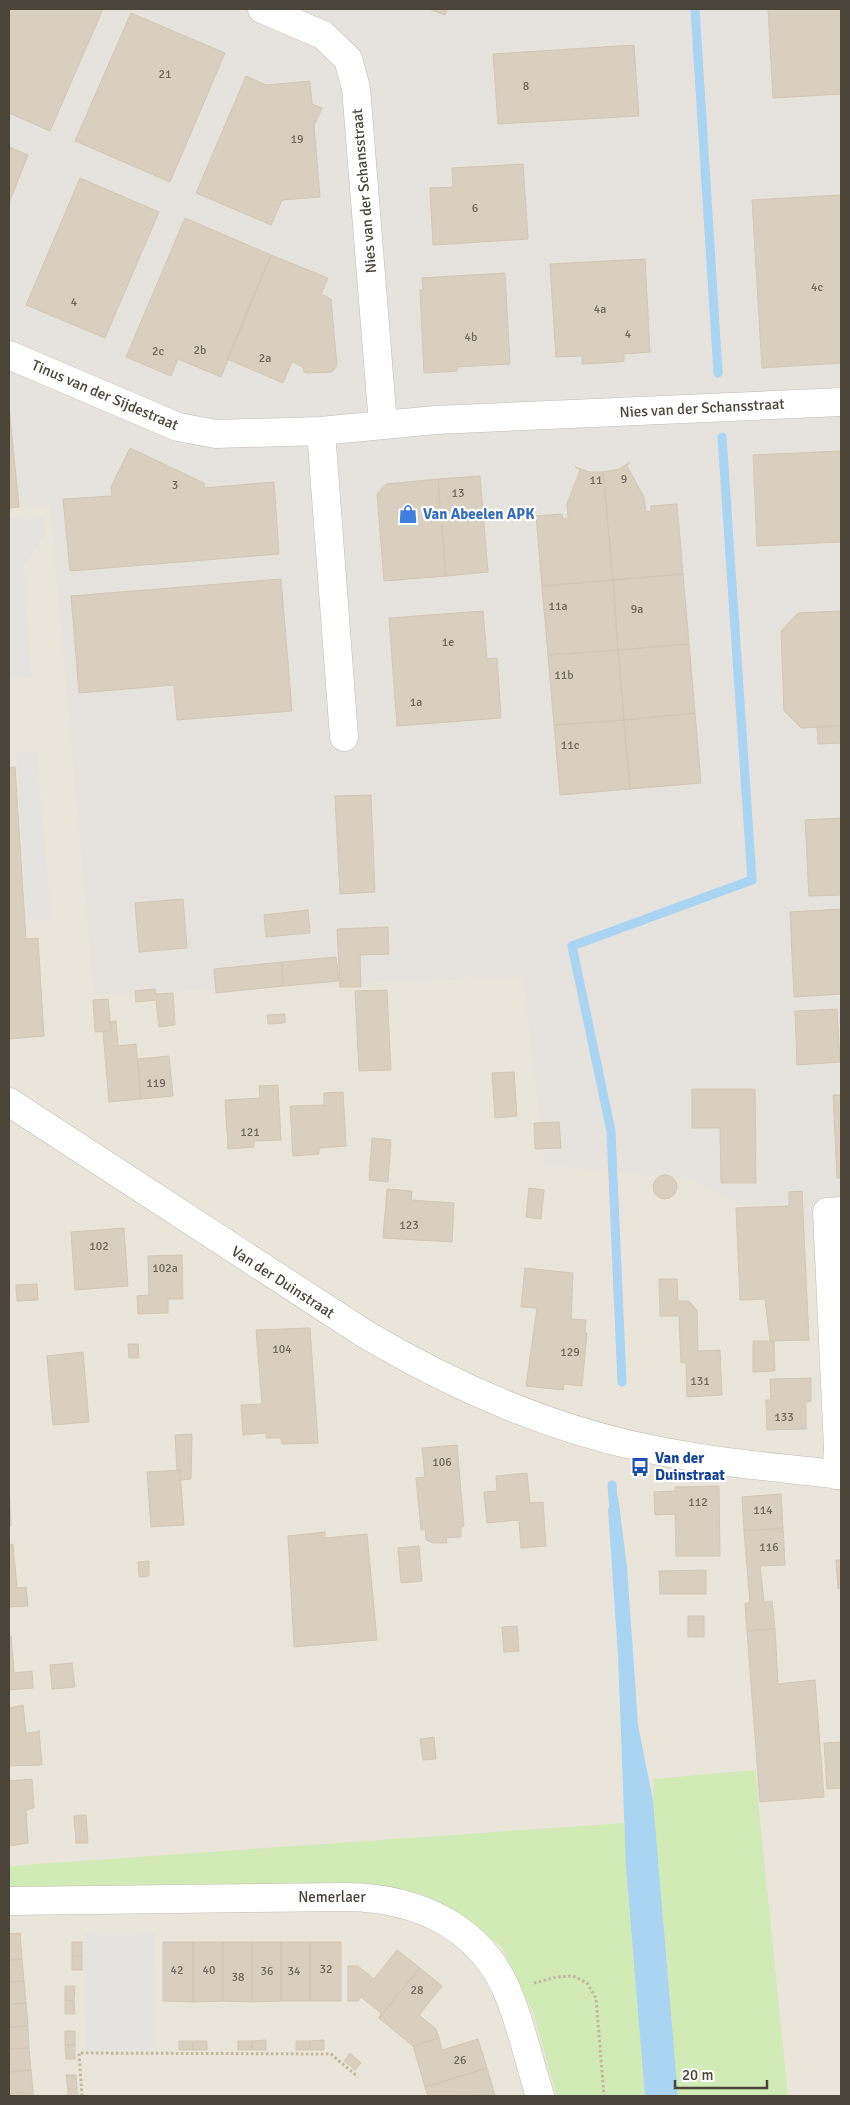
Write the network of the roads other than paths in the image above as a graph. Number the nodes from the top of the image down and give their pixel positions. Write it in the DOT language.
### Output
graph roads {
  1 [pos="262,9"];
  2 [pos="9,355"];
  3 [pos="841,402"];
  4 [pos="383,425"];
  5 [pos="322,431"];
  6 [pos="344,737"];
  7 [pos="9,1102"];
  8 [pos="841,1211"];
  9 [pos="838,1475"];
  10 [pos="9,1901"];
  11 [pos="540,2096"];
  1 -- 4 [label="street, Nies van der Schansstraat"];
  2 -- 5 [label="street, Tinus van der Sijdestraat"];
  3 -- 4 [label="street, Nies van der Schansstraat"];
  4 -- 5 [label="street, Nies van der Schansstraat"];
  5 -- 6 [label="street"];
  7 -- 9 [label="street, Van der Duinstraat"];
  8 -- 9 [label="street"];
  10 -- 11 [label="street, Nemerlaer"];
}
